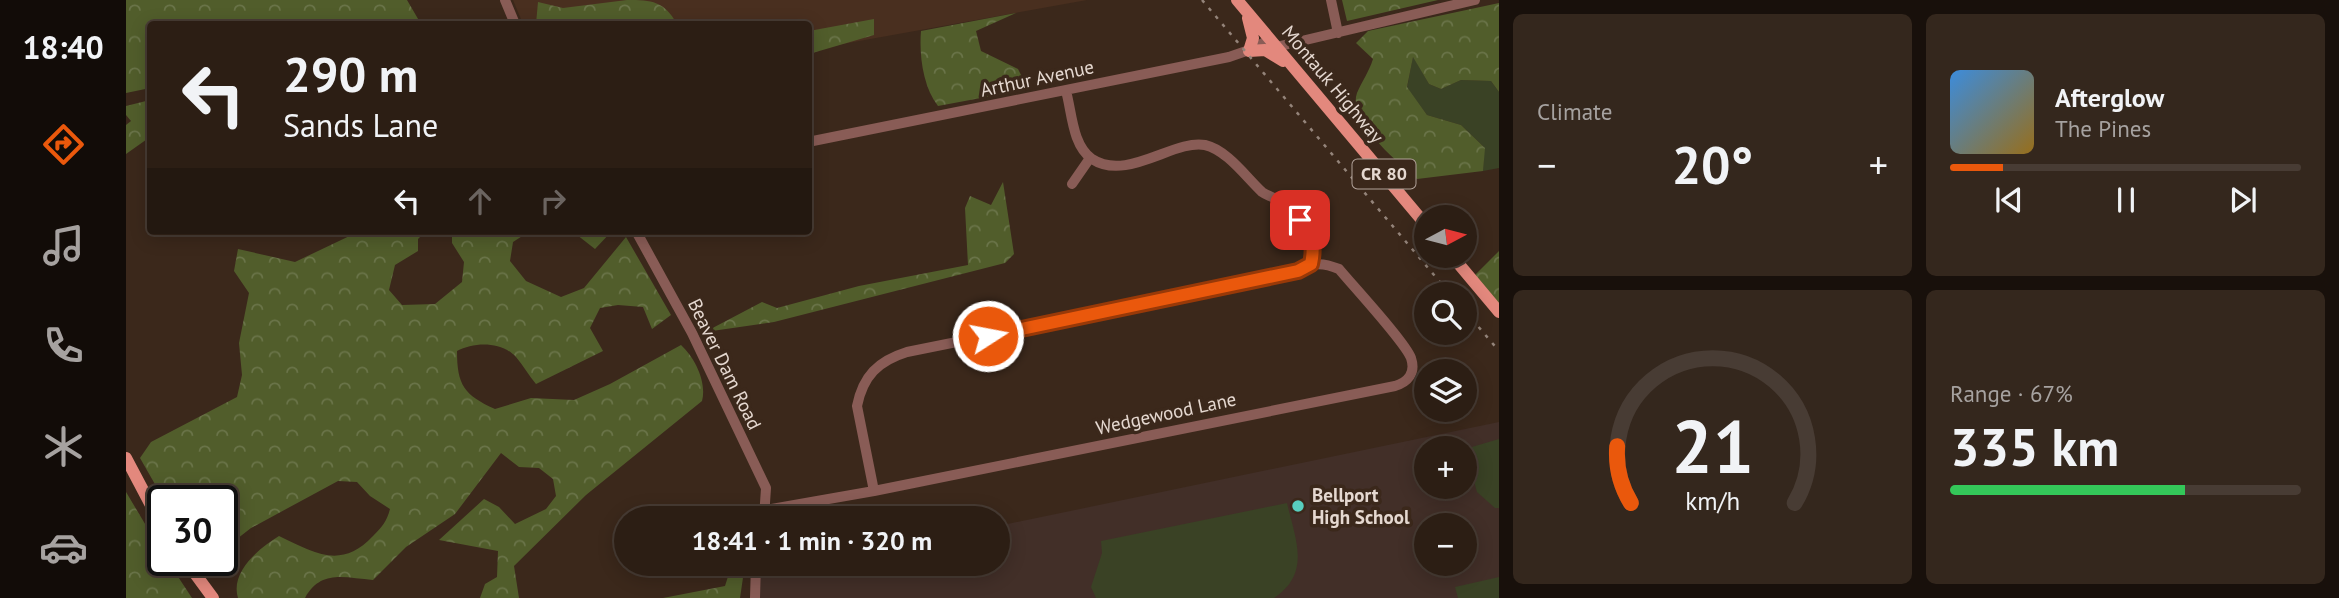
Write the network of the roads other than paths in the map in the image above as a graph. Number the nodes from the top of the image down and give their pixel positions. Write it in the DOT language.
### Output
graph roads {
  1 [pos="505,0"];
  2 [pos="1331,0"];
  3 [pos="1475,0"];
  4 [pos="1241,5"];
  5 [pos="515,21"];
  6 [pos="1338,33"];
  7 [pos="1273,43"];
  8 [pos="1248,51"];
  9 [pos="1298,72"];
  10 [pos="1066,91"];
  11 [pos="812,141"];
  12 [pos="1090,158"];
  13 [pos="1072,184"];
  14 [pos="1414,211"];
  15 [pos="638,235"];
  16 [pos="1311,264"];
  17 [pos="1462,268"];
  18 [pos="1499,312"];
  19 [pos="126,458"];
  20 [pos="874,491"];
  21 [pos="147,498"];
  22 [pos="764,506"];
  23 [pos="803,506"];
  24 [pos="196,576"];
  25 [pos="756,576"];
  26 [pos="212,598"];
  27 [pos="755,598"];
  1 -- 5 [label="street"];
  2 -- 6 [label="street"];
  3 -- 6 [label="street, Arthur Avenue"];
  4 -- 7 [label="main road, Montauk Highway / CR 80"];
  4 -- 8 [label="main road"];
  6 -- 7 [label="street, Arthur Avenue"];
  7 -- 8 [label="street, Arthur Avenue"];
  7 -- 9 [label="main road, Montauk Highway / CR 80"];
  8 -- 9 [label="main road"];
  8 -- 10 [label="street, Arthur Avenue"];
  9 -- 14 [label="main road, Montauk Highway / CR 80"];
  10 -- 11 [label="street, Arthur Avenue"];
  10 -- 12 [label="street"];
  12 -- 13 [label="street"];
  12 -- 16 [label="street"];
  15 -- 22 [label="street, Beaver Dam Road"];
  16 -- 20 [label="street"];
  16 -- 20 [label="street, Wedgewood Lane"];
  17 -- 18 [label="main road"];
  19 -- 21 [label="main road"];
  20 -- 23 [label="street, Wedgewood Lane"];
  24 -- 26 [label="main road"];
  25 -- 27 [label="street"];
}
